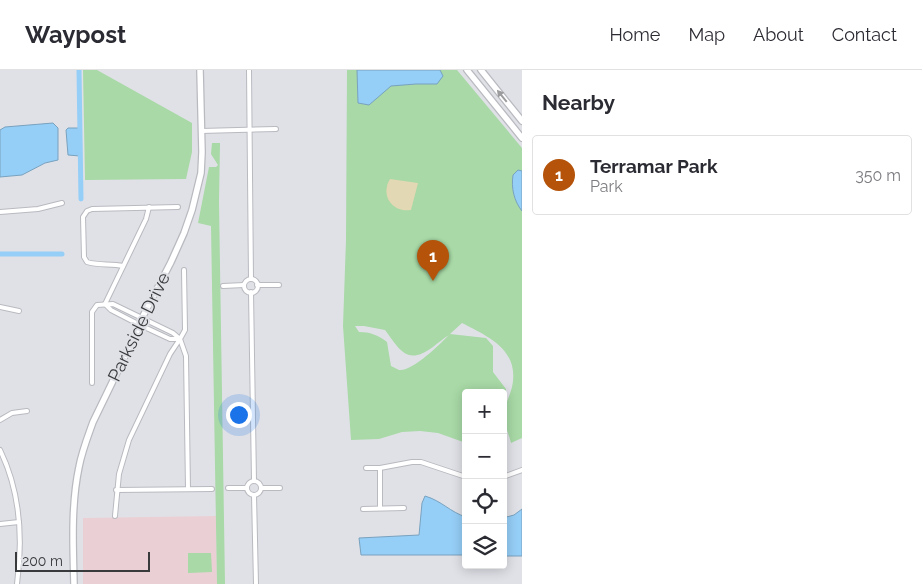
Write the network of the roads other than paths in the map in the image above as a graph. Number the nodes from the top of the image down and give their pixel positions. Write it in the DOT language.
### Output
graph roads {
  1 [pos="200,70"];
  2 [pos="249,70"];
  3 [pos="467,70"];
  4 [pos="481,70"];
  5 [pos="522,121"];
  6 [pos="250,129"];
  7 [pos="276,129"];
  8 [pos="202,131"];
  9 [pos="522,138"];
  10 [pos="62,203"];
  11 [pos="178,207"];
  12 [pos="149,208"];
  13 [pos="0,212"];
  14 [pos="123,266"];
  15 [pos="184,270"];
  16 [pos="251,279"];
  17 [pos="257,284"];
  18 [pos="244,285"];
  19 [pos="279,285"];
  20 [pos="223,286"];
  21 [pos="251,292"];
  22 [pos="105,304"];
  23 [pos="117,306"];
  24 [pos="0,307"];
  25 [pos="19,311"];
  26 [pos="114,312"];
  27 [pos="142,318"];
  28 [pos="140,325"];
  29 [pos="167,330"];
  30 [pos="164,336"];
  31 [pos="180,339"];
  32 [pos="92,383"];
  33 [pos="27,411"];
  34 [pos="0,420"];
  35 [pos="0,450"];
  36 [pos="366,468"];
  37 [pos="380,468"];
  38 [pos="522,470"];
  39 [pos="462,476"];
  40 [pos="507,476"];
  41 [pos="254,481"];
  42 [pos="228,488"];
  43 [pos="248,488"];
  44 [pos="261,488"];
  45 [pos="280,488"];
  46 [pos="188,489"];
  47 [pos="212,489"];
  48 [pos="116,490"];
  49 [pos="254,495"];
  50 [pos="380,508"];
  51 [pos="404,508"];
  52 [pos="363,509"];
  53 [pos="115,516"];
  54 [pos="19,522"];
  55 [pos="0,524"];
  56 [pos="17,584"];
  57 [pos="74,584"];
  58 [pos="256,584"];
  1 -- 8 [label="street, Parkside Drive"];
  2 -- 6 [label="street"];
  3 -- 9 [label="street"];
  5 -- 4 [label="street, one-way"];
  6 -- 7 [label="street"];
  6 -- 8 [label="street"];
  6 -- 16 [label="street"];
  8 -- 27 [label="street, Parkside Drive"];
  10 -- 13 [label="street"];
  11 -- 12 [label="street"];
  12 -- 14 [label="street"];
  12 -- 14 [label="street"];
  14 -- 22 [label="street"];
  15 -- 31 [label="street"];
  16 -- 17 [label="street"];
  16 -- 18 [label="street"];
  17 -- 19 [label="street"];
  17 -- 21 [label="street"];
  18 -- 20 [label="street"];
  18 -- 21 [label="street"];
  21 -- 41 [label="street"];
  22 -- 23 [label="street"];
  22 -- 26 [label="street"];
  22 -- 32 [label="street"];
  23 -- 26 [label="street"];
  23 -- 27 [label="street"];
  24 -- 25 [label="street"];
  26 -- 28 [label="street"];
  27 -- 28 [label="street, Parkside Drive"];
  27 -- 29 [label="street"];
  28 -- 30 [label="street"];
  28 -- 57 [label="street, Parkside Drive"];
  29 -- 30 [label="street"];
  29 -- 31 [label="street"];
  30 -- 31 [label="street"];
  31 -- 46 [label="street"];
  31 -- 48 [label="street"];
  33 -- 34 [label="street"];
  35 -- 54 [label="street"];
  36 -- 37 [label="street"];
  37 -- 39 [label="street"];
  37 -- 50 [label="street"];
  38 -- 40 [label="street"];
  41 -- 43 [label="street"];
  41 -- 44 [label="street"];
  42 -- 43 [label="street"];
  43 -- 49 [label="street"];
  44 -- 45 [label="street"];
  44 -- 49 [label="street"];
  46 -- 47 [label="street"];
  46 -- 48 [label="street"];
  48 -- 53 [label="street"];
  49 -- 58 [label="street"];
  50 -- 51 [label="street"];
  50 -- 52 [label="street"];
  54 -- 55 [label="street"];
  54 -- 56 [label="street"];
}
